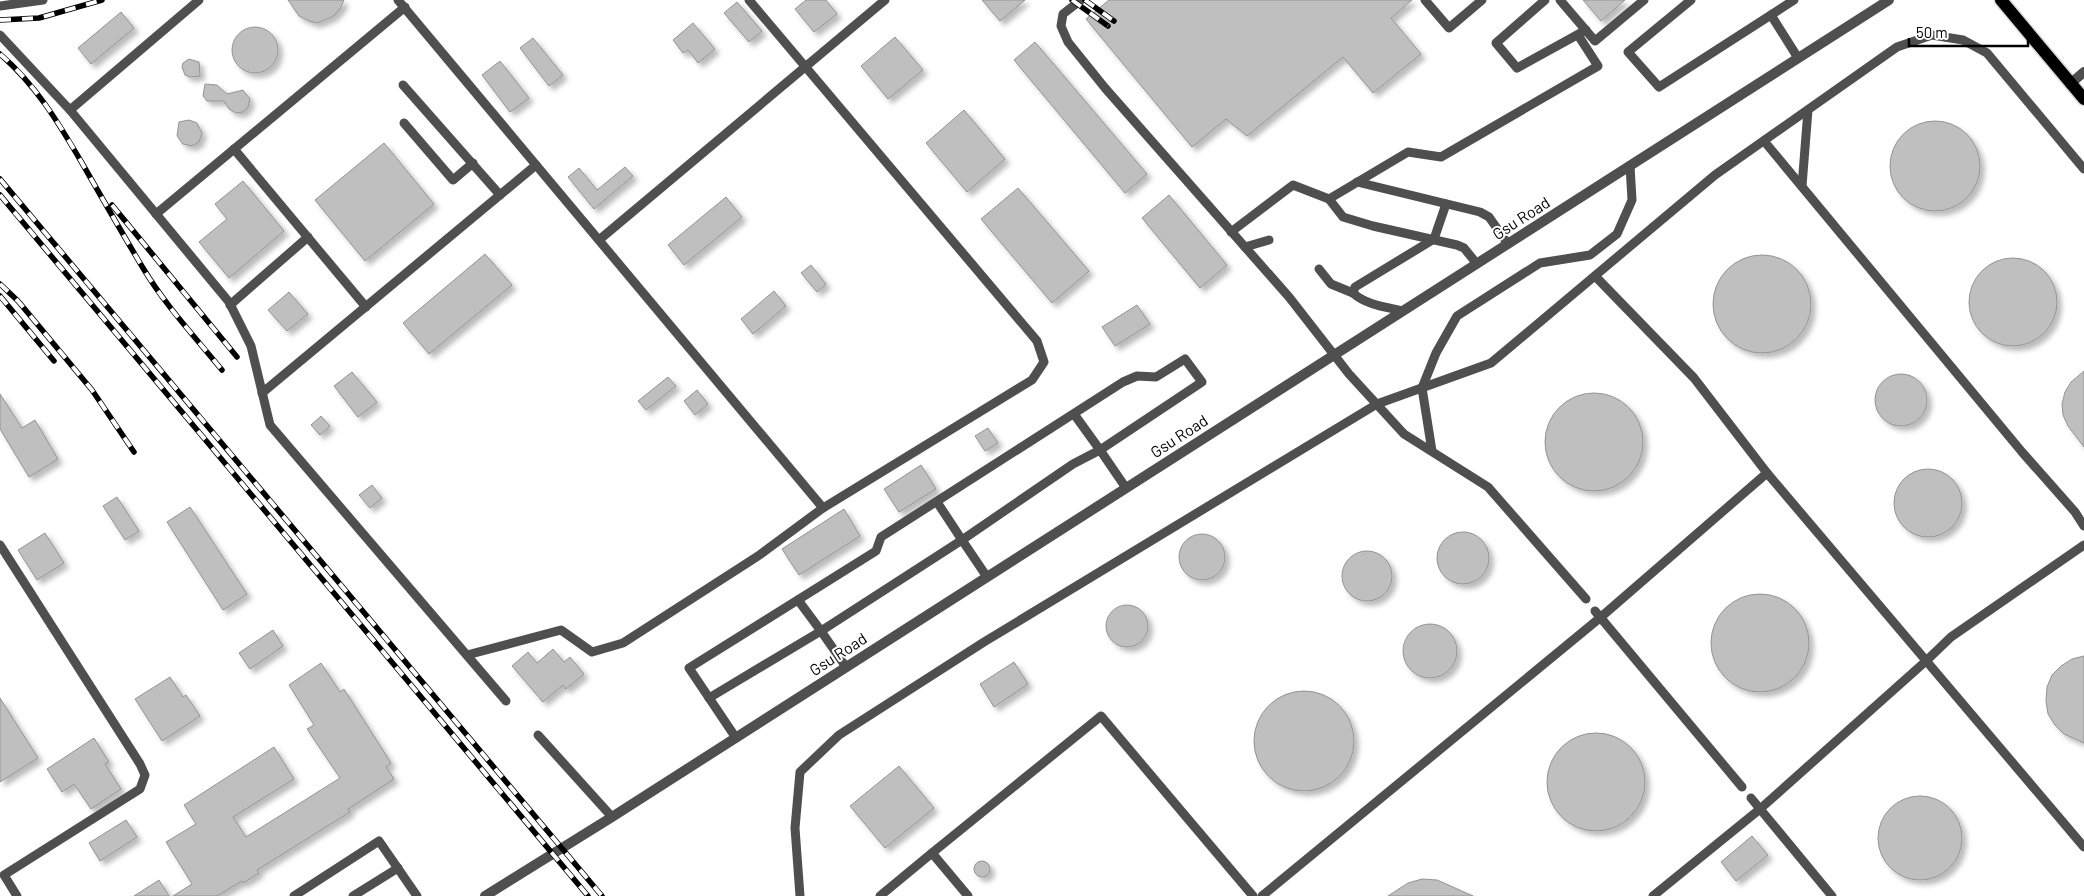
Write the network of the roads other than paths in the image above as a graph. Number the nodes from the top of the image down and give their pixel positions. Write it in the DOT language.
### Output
graph roads {
  1 [pos="43,0"];
  2 [pos="199,0"];
  3 [pos="749,0"];
  4 [pos="885,0"];
  5 [pos="1081,0"];
  6 [pos="1425,0"];
  7 [pos="1482,0"];
  8 [pos="1545,0"];
  9 [pos="1560,0"];
  10 [pos="1644,0"];
  11 [pos="1691,0"];
  12 [pos="1794,0"];
  13 [pos="1889,0"];
  14 [pos="2001,0"];
  15 [pos="401,4"];
  16 [pos="0,6"];
  17 [pos="1771,15"];
  18 [pos="1582,32"];
  19 [pos="0,35"];
  20 [pos="1798,58"];
  21 [pos="805,68"];
  22 [pos="2084,72"];
  23 [pos="2070,84"];
  24 [pos="404,85"];
  25 [pos="2084,99"];
  26 [pos="70,110"];
  27 [pos="1808,110"];
  28 [pos="404,123"];
  29 [pos="1764,141"];
  30 [pos="234,149"];
  31 [pos="473,163"];
  32 [pos="536,165"];
  33 [pos="1630,166"];
  34 [pos="2084,169"];
  35 [pos="1357,182"];
  36 [pos="1802,186"];
  37 [pos="500,195"];
  38 [pos="1329,199"];
  39 [pos="1446,204"];
  40 [pos="156,214"];
  41 [pos="1231,232"];
  42 [pos="308,237"];
  43 [pos="1434,239"];
  44 [pos="599,240"];
  45 [pos="1269,240"];
  46 [pos="1508,244"];
  47 [pos="1245,247"];
  48 [pos="1477,264"];
  49 [pos="1319,270"];
  50 [pos="1595,276"];
  51 [pos="1353,293"];
  52 [pos="230,305"];
  53 [pos="366,307"];
  54 [pos="1402,311"];
  55 [pos="1334,355"];
  56 [pos="1422,388"];
  57 [pos="262,393"];
  58 [pos="1377,404"];
  59 [pos="1074,414"];
  60 [pos="1100,450"];
  61 [pos="1432,451"];
  62 [pos="1767,473"];
  63 [pos="1126,488"];
  64 [pos="937,502"];
  65 [pos="823,508"];
  66 [pos="2084,526"];
  67 [pos="962,540"];
  68 [pos="0,545"];
  69 [pos="2084,545"];
  70 [pos="987,577"];
  71 [pos="798,600"];
  72 [pos="1586,600"];
  73 [pos="1598,614"];
  74 [pos="821,631"];
  75 [pos="467,655"];
  76 [pos="1926,661"];
  77 [pos="846,667"];
  78 [pos="709,698"];
  79 [pos="506,701"];
  80 [pos="538,735"];
  81 [pos="736,738"];
  82 [pos="1742,787"];
  83 [pos="1751,798"];
  84 [pos="1760,809"];
  85 [pos="612,817"];
  86 [pos="2084,847"];
  87 [pos="932,853"];
  88 [pos="398,868"];
  89 [pos="1,874"];
  90 [pos="17,896"];
  91 [pos="294,896"];
  92 [pos="353,896"];
  93 [pos="417,896"];
  94 [pos="485,896"];
  95 [pos="800,896"];
  96 [pos="880,896"];
  97 [pos="968,896"];
  98 [pos="1253,896"];
  99 [pos="1262,896"];
  100 [pos="1653,896"];
  101 [pos="1832,896"];
  1 -- 16 [label="lane"];
  2 -- 26 [label="lane"];
  3 -- 21 [label="lane"];
  4 -- 21 [label="lane"];
  5 -- 41 [label="lane"];
  6 -- 7 [label="lane"];
  8 -- 18 [label="lane"];
  9 -- 18 [label="lane"];
  10 -- 18 [label="lane"];
  11 -- 17 [label="lane"];
  12 -- 17 [label="lane"];
  13 -- 20 [label="street, Gsu Road"];
  14 -- 23 [label="main road"];
  15 -- 30 [label="lane"];
  15 -- 32 [label="lane"];
  17 -- 20 [label="lane"];
  18 -- 35 [label="lane"];
  19 -- 26 [label="lane"];
  20 -- 33 [label="street, Gsu Road"];
  21 -- 44 [label="lane"];
  21 -- 65 [label="lane"];
  22 -- 23 [label="street"];
  23 -- 25 [label="main road"];
  24 -- 31 [label="lane"];
  26 -- 40 [label="lane"];
  27 -- 29 [label="lane"];
  27 -- 34 [label="lane"];
  27 -- 36 [label="lane"];
  28 -- 31 [label="lane"];
  29 -- 36 [label="lane"];
  29 -- 50 [label="lane"];
  30 -- 40 [label="lane"];
  30 -- 42 [label="lane"];
  31 -- 37 [label="lane"];
  32 -- 37 [label="lane"];
  32 -- 44 [label="lane"];
  33 -- 46 [label="street, Gsu Road"];
  33 -- 56 [label="lane"];
  35 -- 38 [label="lane"];
  35 -- 39 [label="lane"];
  36 -- 66 [label="lane"];
  37 -- 53 [label="lane"];
  38 -- 41 [label="lane"];
  38 -- 43 [label="lane"];
  39 -- 43 [label="lane"];
  39 -- 46 [label="lane"];
  40 -- 52 [label="lane"];
  41 -- 47 [label="lane"];
  42 -- 52 [label="lane"];
  42 -- 53 [label="lane"];
  43 -- 48 [label="lane"];
  43 -- 51 [label="lane"];
  44 -- 65 [label="lane"];
  45 -- 47 [label="lane"];
  46 -- 48 [label="street, Gsu Road"];
  47 -- 55 [label="lane"];
  48 -- 54 [label="street, Gsu Road"];
  49 -- 51 [label="lane"];
  50 -- 56 [label="lane"];
  50 -- 62 [label="lane"];
  51 -- 54 [label="lane"];
  52 -- 57 [label="lane"];
  53 -- 57 [label="lane"];
  54 -- 55 [label="street, Gsu Road"];
  55 -- 58 [label="lane"];
  55 -- 63 [label="street, Gsu Road"];
  56 -- 58 [label="lane"];
  56 -- 61 [label="lane"];
  57 -- 75 [label="lane"];
  58 -- 61 [label="lane"];
  58 -- 95 [label="lane"];
  59 -- 60 [label="lane"];
  59 -- 60 [label="lane"];
  59 -- 64 [label="lane"];
  60 -- 63 [label="lane"];
  60 -- 67 [label="lane"];
  61 -- 72 [label="lane"];
  62 -- 73 [label="lane"];
  62 -- 76 [label="lane"];
  63 -- 70 [label="street, Gsu Road"];
  64 -- 67 [label="lane"];
  64 -- 71 [label="lane"];
  65 -- 75 [label="lane"];
  67 -- 70 [label="lane"];
  67 -- 74 [label="lane"];
  68 -- 89 [label="lane"];
  69 -- 76 [label="lane"];
  70 -- 77 [label="street, Gsu Road"];
  71 -- 74 [label="lane"];
  71 -- 78 [label="lane"];
  73 -- 82 [label="lane"];
  73 -- 99 [label="lane"];
  74 -- 77 [label="lane"];
  74 -- 78 [label="lane"];
  75 -- 79 [label="lane"];
  76 -- 84 [label="lane"];
  76 -- 86 [label="lane"];
  77 -- 81 [label="street, Gsu Road"];
  78 -- 81 [label="lane"];
  80 -- 85 [label="lane"];
  81 -- 85 [label="street, Gsu Road"];
  83 -- 84 [label="lane"];
  84 -- 100 [label="lane"];
  84 -- 101 [label="lane"];
  85 -- 94 [label="street, Gsu Road"];
  87 -- 96 [label="lane"];
  87 -- 97 [label="lane"];
  87 -- 98 [label="lane"];
  88 -- 91 [label="lane"];
  88 -- 92 [label="lane"];
  88 -- 93 [label="lane"];
  89 -- 90 [label="lane"];
}
